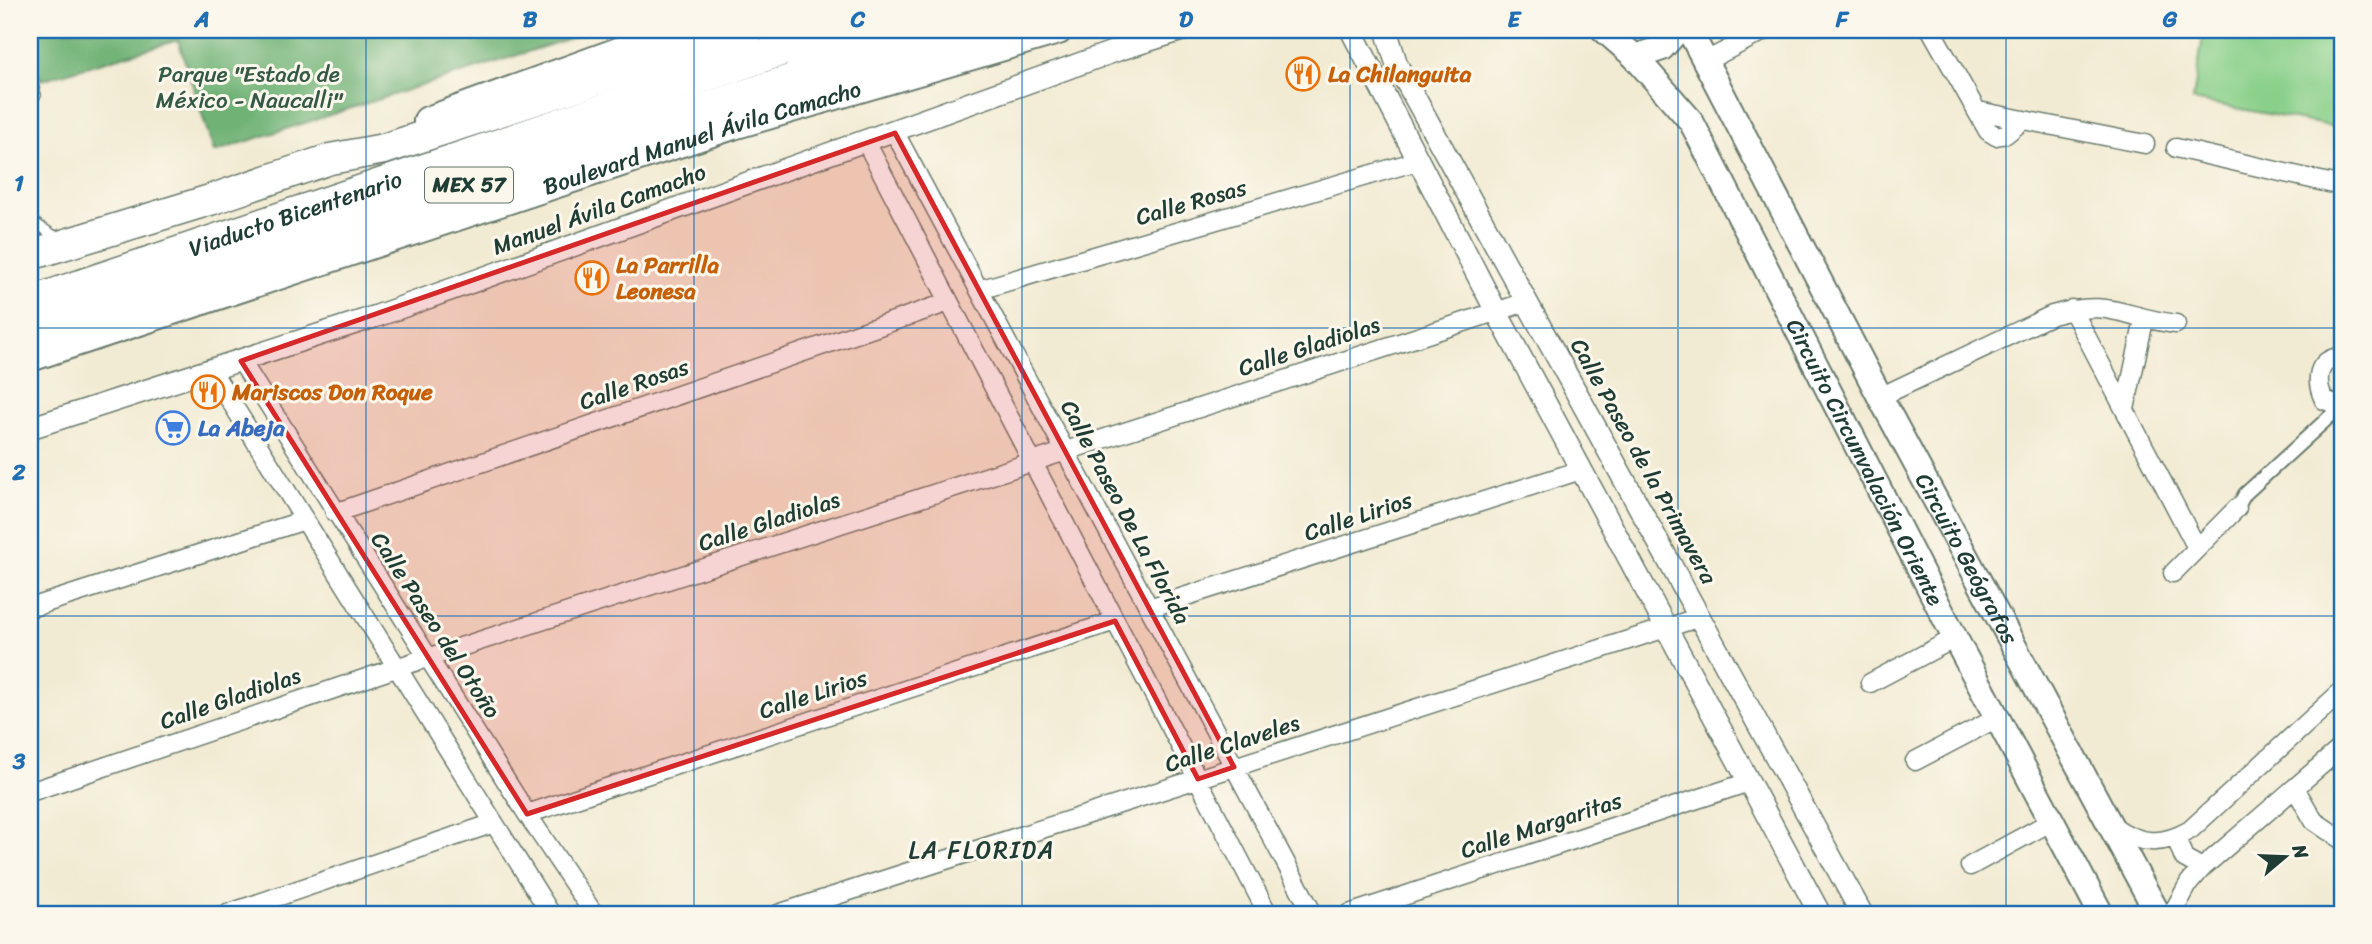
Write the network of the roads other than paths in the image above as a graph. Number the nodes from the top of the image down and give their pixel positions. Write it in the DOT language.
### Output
graph roads {
  1 [pos="679,30"];
  2 [pos="749,30"];
  3 [pos="840,30"];
  4 [pos="903,30"];
  5 [pos="969,30"];
  6 [pos="1058,30"];
  7 [pos="1182,30"];
  8 [pos="1351,30"];
  9 [pos="1386,30"];
  10 [pos="1604,30"];
  11 [pos="1678,30"];
  12 [pos="1689,30"];
  13 [pos="1766,30"];
  14 [pos="1931,30"];
  15 [pos="1635,57"];
  16 [pos="1706,61"];
  17 [pos="30,75"];
  18 [pos="796,78"];
  19 [pos="30,97"];
  20 [pos="1724,99"];
  21 [pos="1978,111"];
  22 [pos="2023,120"];
  23 [pos="1691,121"];
  24 [pos="895,132"];
  25 [pos="866,142"];
  26 [pos="2145,144"];
  27 [pos="2176,148"];
  28 [pos="330,159"];
  29 [pos="1417,160"];
  30 [pos="2342,186"];
  31 [pos="30,220"];
  32 [pos="65,243"];
  33 [pos="30,255"];
  34 [pos="979,289"];
  35 [pos="949,302"];
  36 [pos="1526,302"];
  37 [pos="30,303"];
  38 [pos="2071,309"];
  39 [pos="1496,311"];
  40 [pos="2144,320"];
  41 [pos="2176,324"];
  42 [pos="30,329"];
  43 [pos="30,357"];
  44 [pos="2342,357"];
  45 [pos="241,361"];
  46 [pos="211,370"];
  47 [pos="1881,397"];
  48 [pos="2341,407"];
  49 [pos="2125,409"];
  50 [pos="30,428"];
  51 [pos="1065,451"];
  52 [pos="1032,462"];
  53 [pos="1581,470"];
  54 [pos="2237,508"];
  55 [pos="335,513"];
  56 [pos="305,520"];
  57 [pos="2197,548"];
  58 [pos="2173,573"];
  59 [pos="30,608"];
  60 [pos="1149,608"];
  61 [pos="1700,617"];
  62 [pos="1115,621"];
  63 [pos="1667,628"];
  64 [pos="1955,638"];
  65 [pos="429,657"];
  66 [pos="399,667"];
  67 [pos="1870,683"];
  68 [pos="2342,691"];
  69 [pos="1997,718"];
  70 [pos="2342,747"];
  71 [pos="1915,761"];
  72 [pos="1234,767"];
  73 [pos="1198,779"];
  74 [pos="1749,782"];
  75 [pos="2295,788"];
  76 [pos="30,792"];
  77 [pos="527,814"];
  78 [pos="2052,821"];
  79 [pos="494,823"];
  80 [pos="2110,824"];
  81 [pos="2176,838"];
  82 [pos="2342,840"];
  83 [pos="1970,866"];
  84 [pos="2202,868"];
  85 [pos="227,914"];
  86 [pos="551,914"];
  87 [pos="594,914"];
  88 [pos="778,914"];
  89 [pos="1268,914"];
  90 [pos="1313,914"];
  91 [pos="1349,914"];
  92 [pos="1821,914"];
  93 [pos="1862,914"];
  94 [pos="2100,914"];
  95 [pos="2158,914"];
  96 [pos="2172,914"];
  1 -- 28 [label="main road"];
  2 -- 28 [label="highway, MEX 57"];
  3 -- 37 [label="highway, Viaducto Bicentenario"];
  4 -- 18 [label="highway, Boulevard Manuel Ávila Camacho / MEX 57"];
  5 -- 18 [label="highway"];
  6 -- 43 [label="main road, Boulevard Manuel Ávila Camacho"];
  7 -- 24 [label="street, Manuel Ávila Camacho"];
  8 -- 29 [label="street"];
  9 -- 36 [label="street, Calle Paseo de la Primavera"];
  10 -- 15 [label="main road, Circuito Circunvalación Oriente"];
  11 -- 15 [label="main road"];
  12 -- 16 [label="main road, Circuito Geógrafos"];
  13 -- 16 [label="street"];
  14 -- 21 [label="street"];
  15 -- 23 [label="main road, Circuito Circunvalación Oriente"];
  16 -- 20 [label="main road, Circuito Geógrafos"];
  17 -- 19 [label="lane"];
  18 -- 42 [label="highway, Boulevard Manuel Ávila Camacho / MEX 57"];
  20 -- 23 [label="main road"];
  20 -- 47 [label="main road, Circuito Geógrafos"];
  21 -- 22 [label="street"];
  21 -- 22 [label="street"];
  22 -- 26 [label="street"];
  23 -- 64 [label="main road, Circuito Circunvalación Oriente"];
  24 -- 25 [label="street, Manuel Ávila Camacho"];
  24 -- 34 [label="street, Calle Paseo De La Florida"];
  25 -- 35 [label="street"];
  25 -- 45 [label="street, Manuel Ávila Camacho"];
  27 -- 30 [label="street"];
  28 -- 32 [label="highway, MEX 57"];
  29 -- 34 [label="street, Calle Rosas"];
  29 -- 39 [label="street"];
  31 -- 32 [label="lane"];
  32 -- 33 [label="highway, MEX 57"];
  34 -- 51 [label="street, Calle Paseo De La Florida"];
  35 -- 52 [label="street"];
  35 -- 55 [label="street, Calle Rosas"];
  36 -- 39 [label="street, Calle Gladiolas"];
  36 -- 61 [label="street, Calle Paseo de la Primavera"];
  38 -- 40 [label="street"];
  38 -- 47 [label="street"];
  38 -- 49 [label="street"];
  39 -- 51 [label="street, Calle Gladiolas"];
  39 -- 53 [label="street"];
  40 -- 41 [label="street"];
  40 -- 49 [label="street"];
  44 -- 48 [label="street"];
  45 -- 46 [label="street, Manuel Ávila Camacho"];
  45 -- 55 [label="street, Calle Paseo del Otoño"];
  46 -- 50 [label="street, Manuel Ávila Camacho"];
  46 -- 56 [label="street"];
  47 -- 80 [label="main road, Circuito Geógrafos"];
  48 -- 54 [label="street"];
  49 -- 57 [label="street"];
  51 -- 52 [label="street, Calle Gladiolas"];
  51 -- 60 [label="street, Calle Paseo De La Florida"];
  52 -- 62 [label="street"];
  52 -- 65 [label="street, Calle Gladiolas"];
  53 -- 60 [label="street, Calle Lirios"];
  53 -- 63 [label="street"];
  54 -- 57 [label="street"];
  55 -- 65 [label="street, Calle Paseo del Otoño"];
  56 -- 59 [label="street"];
  56 -- 66 [label="street"];
  57 -- 58 [label="street"];
  60 -- 72 [label="street, Calle Paseo De La Florida"];
  61 -- 63 [label="street, Calle Claveles"];
  61 -- 93 [label="street, Calle Paseo de la Primavera"];
  62 -- 73 [label="street"];
  62 -- 77 [label="street, Calle Lirios"];
  63 -- 72 [label="street, Calle Claveles"];
  63 -- 74 [label="street"];
  64 -- 67 [label="street"];
  64 -- 69 [label="main road, Circuito Circunvalación Oriente"];
  65 -- 66 [label="street, Calle Gladiolas"];
  65 -- 77 [label="street, Calle Paseo del Otoño"];
  66 -- 76 [label="street, Calle Gladiolas"];
  66 -- 79 [label="street"];
  68 -- 81 [label="street"];
  69 -- 71 [label="street"];
  69 -- 78 [label="main road, Circuito Circunvalación Oriente"];
  70 -- 75 [label="street"];
  72 -- 73 [label="street, Calle Claveles"];
  72 -- 90 [label="street, Calle Paseo De La Florida"];
  73 -- 88 [label="street, Calle Claveles"];
  73 -- 89 [label="street"];
  74 -- 91 [label="street, Calle Margaritas"];
  74 -- 92 [label="street"];
  75 -- 82 [label="street"];
  75 -- 84 [label="street"];
  77 -- 87 [label="street, Calle Paseo del Otoño"];
  78 -- 83 [label="street"];
  78 -- 94 [label="main road, Circuito Circunvalación Oriente"];
  79 -- 85 [label="street"];
  79 -- 86 [label="street"];
  80 -- 81 [label="street"];
  80 -- 95 [label="main road, Circuito Geógrafos"];
  81 -- 84 [label="street"];
  84 -- 96 [label="street"];
}
